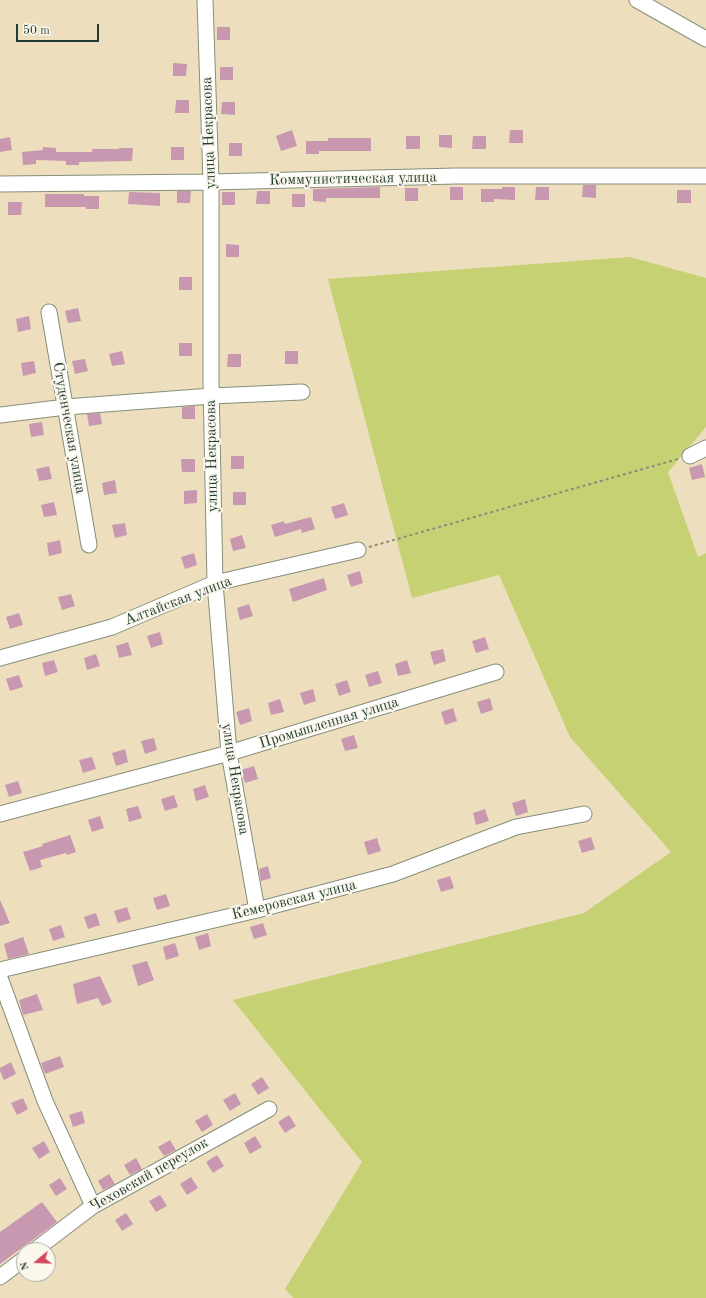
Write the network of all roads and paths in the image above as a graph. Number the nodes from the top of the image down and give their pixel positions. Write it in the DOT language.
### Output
graph roads {
  1 [pos="205,0"];
  2 [pos="637,0"];
  3 [pos="705,35"];
  4 [pos="706,176"];
  5 [pos="211,182"];
  6 [pos="0,184"];
  7 [pos="49,312"];
  8 [pos="302,392"];
  9 [pos="211,396"];
  10 [pos="66,407"];
  11 [pos="0,415"];
  12 [pos="706,448"];
  13 [pos="690,456"];
  14 [pos="89,545"];
  15 [pos="358,550"];
  16 [pos="216,583"];
  17 [pos="0,658"];
  18 [pos="496,672"];
  19 [pos="229,753"];
  20 [pos="0,814"];
  21 [pos="584,814"];
  22 [pos="258,910"];
  23 [pos="0,970"];
  24 [pos="0,978"];
  25 [pos="268,1109"];
  26 [pos="93,1206"];
  27 [pos="46,1242"];
  28 [pos="16,1265"];
  29 [pos="0,1277"];
  1 -- 5 [label="street, улица Некрасова"];
  2 -- 3 [label="street"];
  4 -- 5 [label="street, Коммунистическая улица"];
  5 -- 6 [label="street, Коммунистическая улица"];
  5 -- 9 [label="street, улица Некрасова"];
  7 -- 10 [label="street, Студенческая улица"];
  8 -- 9 [label="street"];
  9 -- 10 [label="street"];
  9 -- 16 [label="street, улица Некрасова"];
  10 -- 11 [label="street"];
  10 -- 14 [label="street, Студенческая улица"];
  12 -- 13 [label="street"];
  13 -- 15 [label="path"];
  15 -- 16 [label="street, Алтайская улица"];
  16 -- 17 [label="street, Алтайская улица"];
  16 -- 19 [label="street, улица Некрасова"];
  18 -- 19 [label="street, Промышленная улица"];
  19 -- 20 [label="street, Промышленная улица"];
  19 -- 22 [label="street, улица Некрасова"];
  21 -- 22 [label="street, Кемеровская улица"];
  22 -- 23 [label="street, Кемеровская улица"];
  24 -- 26 [label="street"];
  25 -- 26 [label="street, Чеховский переулок"];
  26 -- 27 [label="street, Чеховский переулок"];
  28 -- 29 [label="street"];
}
